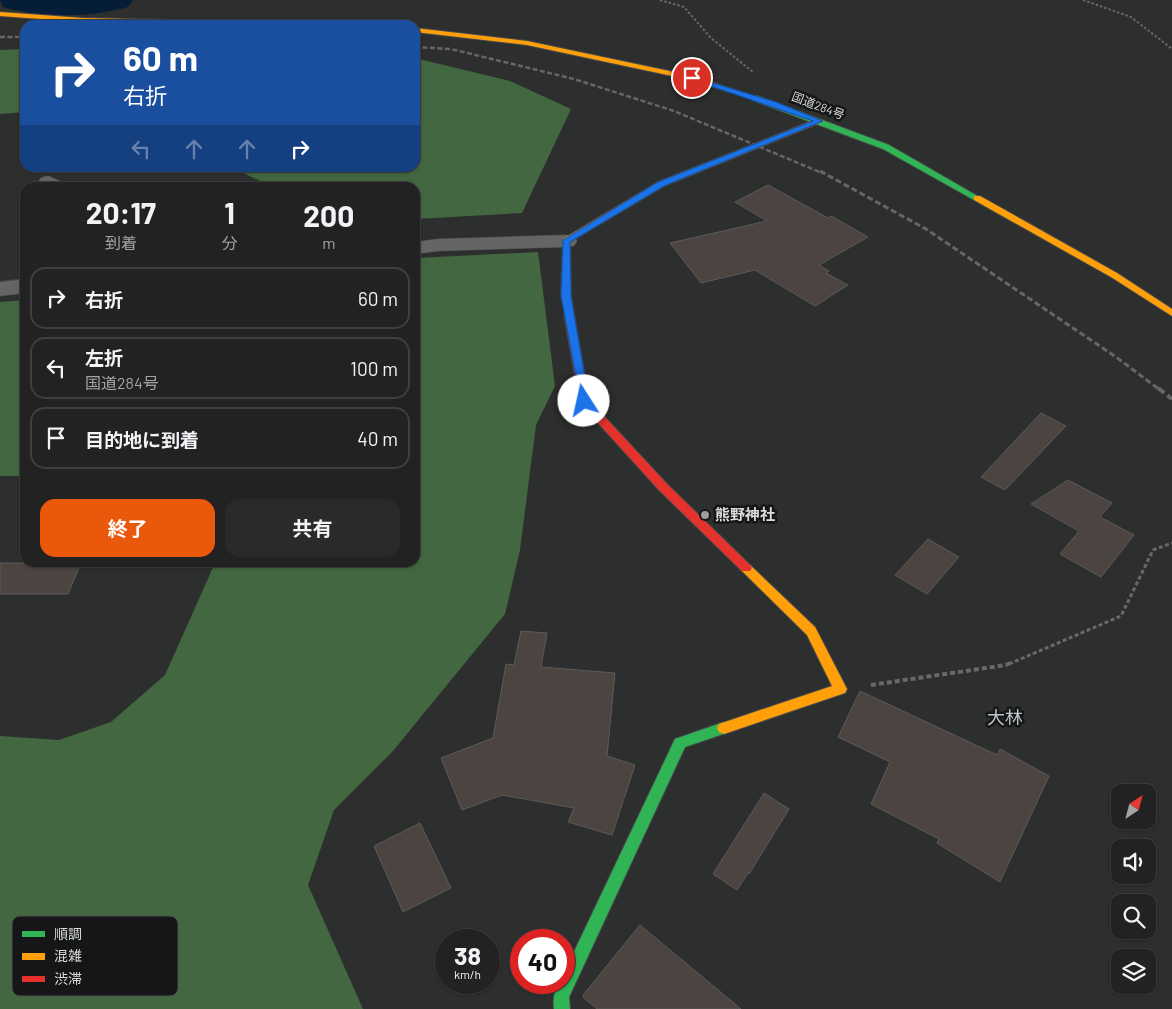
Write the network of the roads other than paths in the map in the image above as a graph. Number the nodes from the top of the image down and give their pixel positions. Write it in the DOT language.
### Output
graph roads {
  1 [pos="0,14"];
  2 [pos="84,20"];
  3 [pos="420,31"];
  4 [pos="820,121"];
  5 [pos="566,241"];
  6 [pos="420,247"];
  7 [pos="20,287"];
  8 [pos="0,289"];
  9 [pos="1172,313"];
  10 [pos="562,1009"];
  1 -- 2 [label="main road"];
  3 -- 4 [label="main road, 国道284号"];
  4 -- 5 [label="main road"];
  4 -- 9 [label="main road, 国道284号"];
  5 -- 6 [label="street"];
  5 -- 10 [label="main road"];
  7 -- 8 [label="street"];
}
